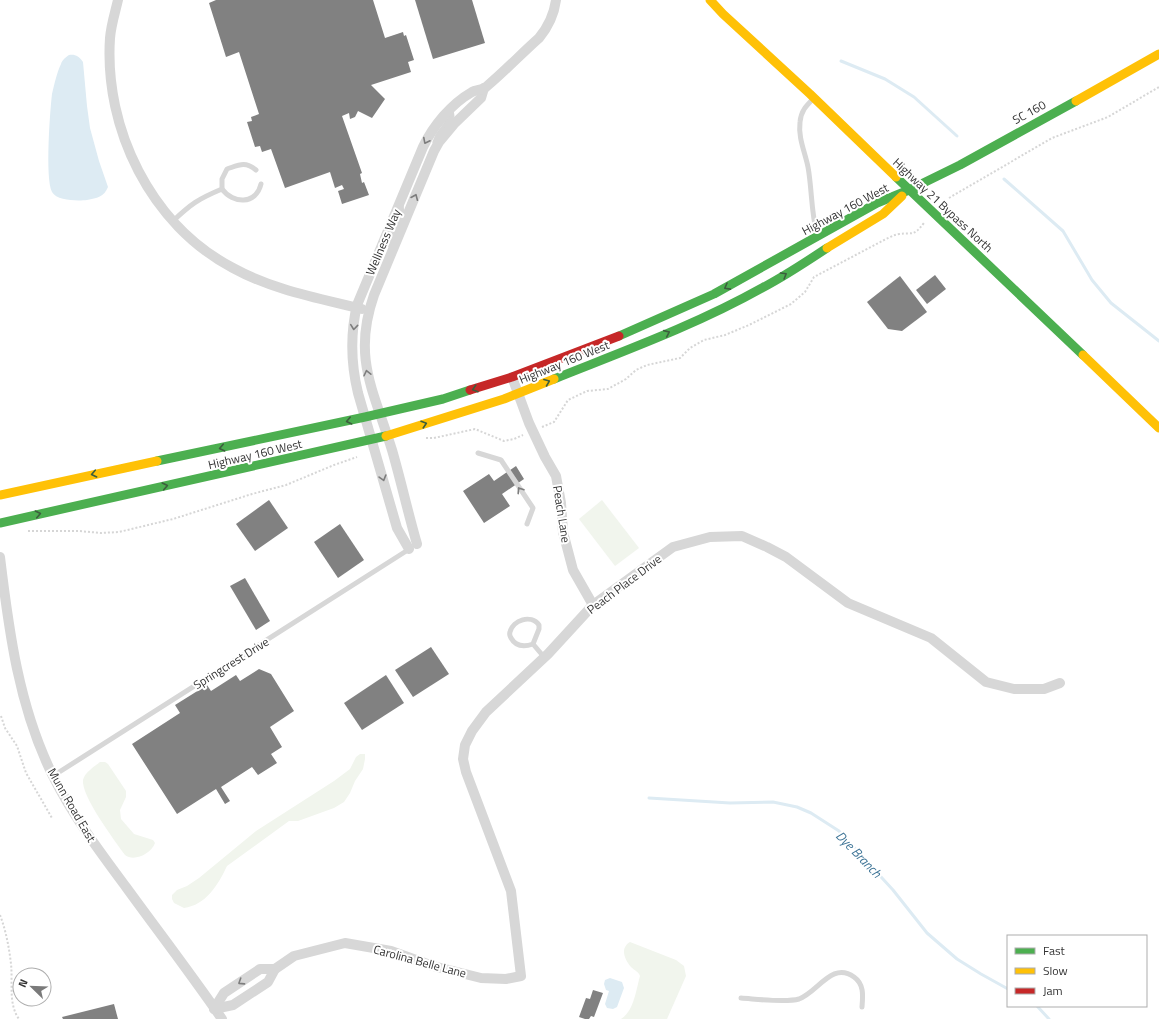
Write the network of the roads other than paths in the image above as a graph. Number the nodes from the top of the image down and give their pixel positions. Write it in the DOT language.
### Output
graph roads {
  1 [pos="118,0"];
  2 [pos="556,0"];
  3 [pos="710,0"];
  4 [pos="1159,54"];
  5 [pos="484,88"];
  6 [pos="814,98"];
  7 [pos="452,109"];
  8 [pos="434,151"];
  9 [pos="414,168"];
  10 [pos="256,170"];
  11 [pos="425,171"];
  12 [pos="261,184"];
  13 [pos="222,189"];
  14 [pos="910,190"];
  15 [pos="400,201"];
  16 [pos="173,222"];
  17 [pos="817,237"];
  18 [pos="388,262"];
  19 [pos="356,308"];
  20 [pos="369,311"];
  21 [pos="512,378"];
  22 [pos="518,394"];
  23 [pos="380,414"];
  24 [pos="366,422"];
  25 [pos="1159,428"];
  26 [pos="387,436"];
  27 [pos="372,440"];
  28 [pos="478,453"];
  29 [pos="0,495"];
  30 [pos="0,523"];
  31 [pos="527,524"];
  32 [pos="413,547"];
  33 [pos="0,557"];
  34 [pos="593,605"];
  35 [pos="533,644"];
  36 [pos="544,657"];
  37 [pos="1060,683"];
  38 [pos="53,776"];
  39 [pos="275,969"];
  40 [pos="522,976"];
  41 [pos="741,998"];
  42 [pos="862,1007"];
  43 [pos="214,1009"];
  44 [pos="222,1019"];
  1 -- 16 [label="street"];
  2 -- 5 [label="street, Wellness Way"];
  3 -- 6 [label="main road, Highway 21 Bypass North"];
  4 -- 14 [label="main road, SC 160 / SC 160"];
  5 -- 7 [label="street, Wellness Way"];
  5 -- 8 [label="street, Wellness Way"];
  6 -- 14 [label="main road, Highway 21 Bypass North"];
  6 -- 17 [label="lane"];
  7 -- 8 [label="lane"];
  7 -- 9 [label="street, Wellness Way, one-way"];
  8 -- 11 [label="street, Wellness Way"];
  9 -- 11 [label="street"];
  9 -- 15 [label="street, Wellness Way"];
  10 -- 13 [label="lane"];
  18 -- 11 [label="street, Wellness Way, one-way"];
  12 -- 13 [label="lane"];
  13 -- 16 [label="lane"];
  14 -- 17 [label="main road, Highway 160 West / SC 160"];
  22 -- 14 [label="main road, Highway 160 West / SC 160, one-way"];
  14 -- 25 [label="main road, Highway 21 Bypass North"];
  15 -- 18 [label="lane"];
  15 -- 19 [label="street, Wellness Way"];
  16 -- 19 [label="street"];
  17 -- 21 [label="main road, Highway 160 West / SC 160, one-way"];
  18 -- 20 [label="street, Wellness Way"];
  19 -- 20 [label="street"];
  19 -- 24 [label="street, Wellness Way, one-way"];
  23 -- 20 [label="street, Wellness Way, one-way"];
  21 -- 22 [label="street, Peach Lane"];
  21 -- 23 [label="main road, Highway 160 West / SC 160, one-way"];
  26 -- 22 [label="main road, Highway 160 West / SC 160, one-way"];
  22 -- 34 [label="street, Peach Lane"];
  23 -- 24 [label="main road, Highway 160 West / SC 160"];
  23 -- 26 [label="street, Wellness Way"];
  24 -- 27 [label="street"];
  24 -- 29 [label="main road, Highway 160 West / SC 160, one-way"];
  26 -- 27 [label="main road, Highway 160 West / SC 160"];
  26 -- 32 [label="street"];
  30 -- 27 [label="main road, Highway 160 West / SC 160, one-way"];
  27 -- 32 [label="street, one-way"];
  31 -- 28 [label="lane, one-way"];
  32 -- 38 [label="lane, Springcrest Drive"];
  33 -- 38 [label="street, Munn Road East"];
  34 -- 36 [label="street, Peach Place Drive"];
  34 -- 37 [label="street, Peach Place Drive"];
  35 -- 35 [label="lane"];
  35 -- 36 [label="lane"];
  36 -- 40 [label="street, Peach Place Drive"];
  38 -- 43 [label="street, Munn Road East"];
  39 -- 40 [label="street, Carolina Belle Lane"];
  39 -- 43 [label="street, Carolina Belle Lane"];
  39 -- 43 [label="street, Carolina Belle Lane, one-way"];
  41 -- 42 [label="lane"];
  43 -- 44 [label="street, Munn Road East"];
}
